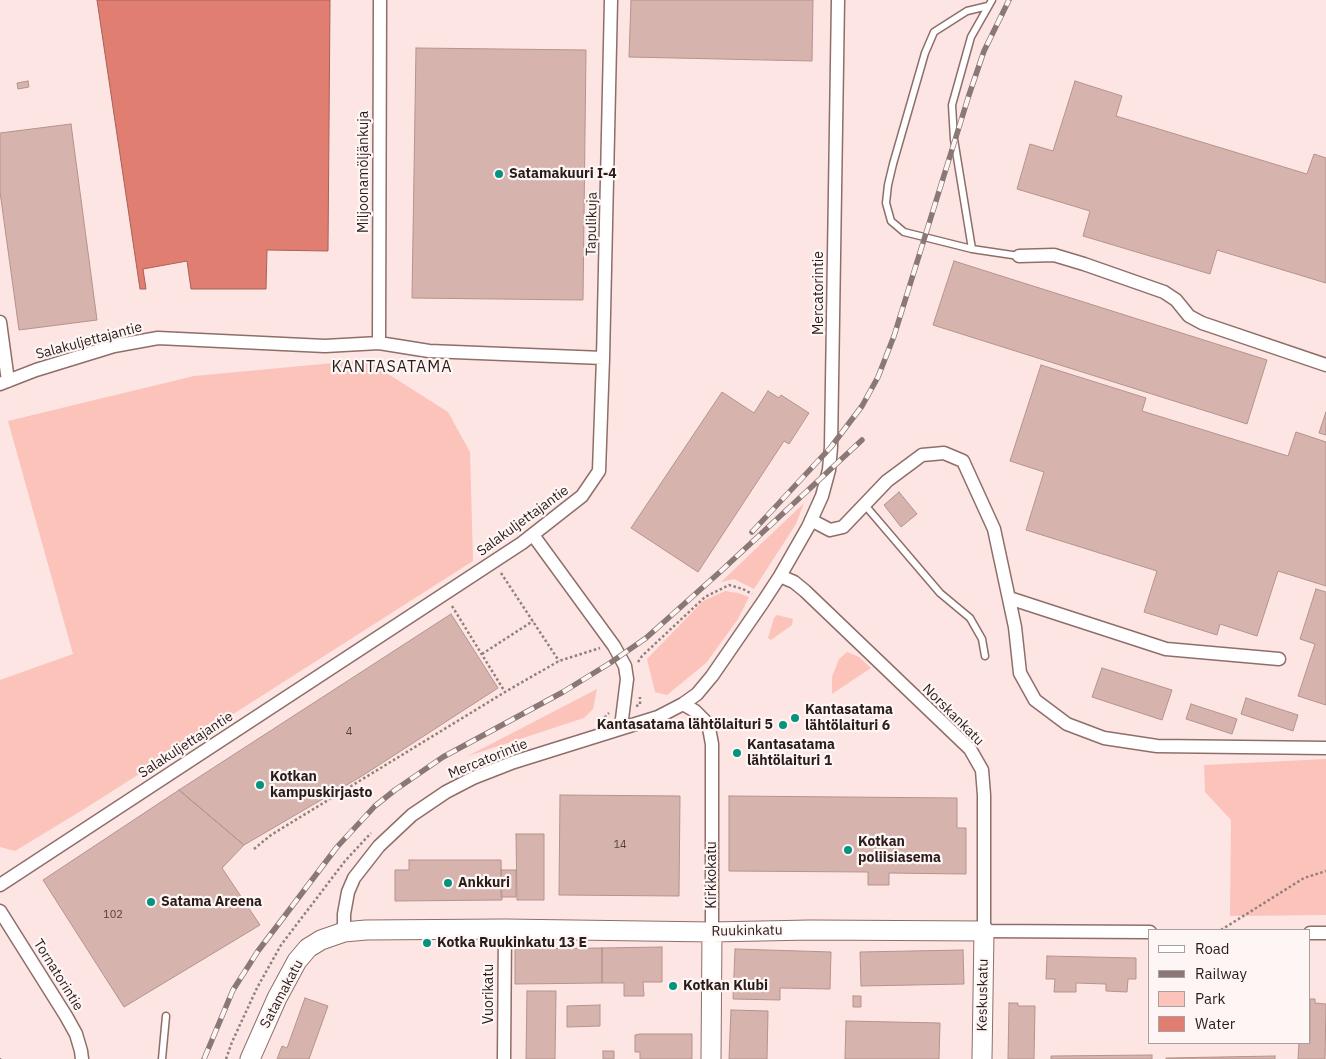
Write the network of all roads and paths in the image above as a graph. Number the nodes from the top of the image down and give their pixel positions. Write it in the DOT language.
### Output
graph roads {
  1 [pos="380,0"];
  2 [pos="611,0"];
  3 [pos="838,0"];
  4 [pos="990,3"];
  5 [pos="972,249"];
  6 [pos="1019,256"];
  7 [pos="0,322"];
  8 [pos="379,343"];
  9 [pos="604,358"];
  10 [pos="1326,365"];
  11 [pos="4,382"];
  12 [pos="864,504"];
  13 [pos="811,520"];
  14 [pos="533,535"];
  15 [pos="502,573"];
  16 [pos="780,576"];
  17 [pos="1009,598"];
  18 [pos="452,606"];
  19 [pos="533,621"];
  20 [pos="601,647"];
  21 [pos="482,654"];
  22 [pos="985,656"];
  23 [pos="1279,659"];
  24 [pos="559,661"];
  25 [pos="505,692"];
  26 [pos="683,704"];
  27 [pos="621,727"];
  28 [pos="1326,748"];
  29 [pos="254,849"];
  30 [pos="1326,871"];
  31 [pos="0,885"];
  32 [pos="0,911"];
  33 [pos="504,929"];
  34 [pos="1223,929"];
  35 [pos="984,931"];
  36 [pos="344,932"];
  37 [pos="712,932"];
  38 [pos="1148,932"];
  39 [pos="1311,933"];
  40 [pos="1326,933"];
  41 [pos="166,1016"];
  42 [pos="253,1056"];
  43 [pos="82,1059"];
  44 [pos="162,1059"];
  45 [pos="504,1059"];
  46 [pos="711,1059"];
  47 [pos="982,1059"];
  1 -- 8 [label="street, Miljoonamöljänkuja"];
  2 -- 9 [label="street, Tapulikuja"];
  3 -- 13 [label="street, Mercatorintie"];
  4 -- 5 [label="lane"];
  4 -- 5 [label="lane"];
  5 -- 6 [label="lane"];
  6 -- 10 [label="street"];
  7 -- 11 [label="street"];
  8 -- 9 [label="street, Salakuljettajantie"];
  8 -- 11 [label="street, Salakuljettajantie"];
  9 -- 14 [label="street, Salakuljettajantie"];
  12 -- 13 [label="street"];
  12 -- 17 [label="street"];
  12 -- 22 [label="lane"];
  13 -- 16 [label="street, Mercatorintie"];
  14 -- 27 [label="street"];
  14 -- 31 [label="street, Salakuljettajantie"];
  15 -- 19 [label="path"];
  16 -- 26 [label="street, Mercatorintie"];
  16 -- 35 [label="street, Norskankatu"];
  17 -- 23 [label="street"];
  17 -- 28 [label="street"];
  18 -- 21 [label="path"];
  19 -- 21 [label="path"];
  19 -- 24 [label="path"];
  20 -- 24 [label="path"];
  21 -- 25 [label="path"];
  24 -- 25 [label="path"];
  25 -- 29 [label="path"];
  26 -- 27 [label="street, Mercatorintie"];
  26 -- 37 [label="street, Kirkkokatu"];
  27 -- 36 [label="street, Mercatorintie"];
  30 -- 34 [label="path"];
  32 -- 43 [label="street, Tornatorintie"];
  33 -- 36 [label="main road, Ruukinkatu"];
  33 -- 37 [label="main road, Ruukinkatu"];
  33 -- 45 [label="street, Vuorikatu"];
  35 -- 37 [label="main road, Ruukinkatu"];
  35 -- 38 [label="street, Ruukinkatu"];
  35 -- 47 [label="main road, Keskuskatu"];
  36 -- 42 [label="main road, Satamakatu"];
  37 -- 46 [label="main road, Kirkkokatu"];
  39 -- 40 [label="street"];
  41 -- 44 [label="lane"];
}
